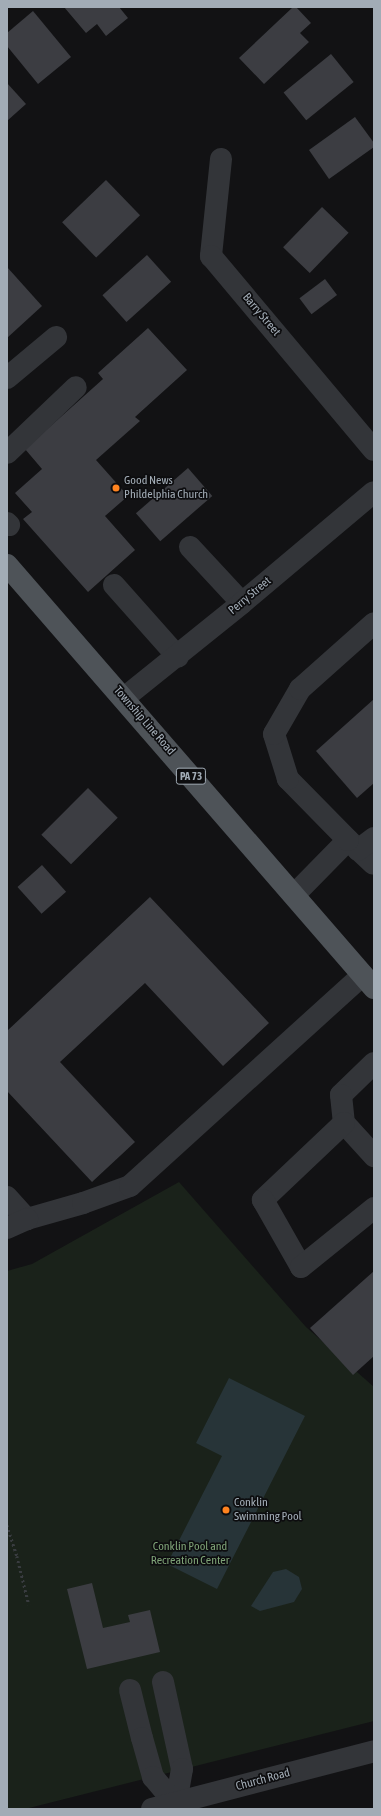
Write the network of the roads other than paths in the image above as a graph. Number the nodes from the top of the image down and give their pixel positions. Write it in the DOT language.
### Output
graph roads {
  1 [pos="221,159"];
  2 [pos="56,337"];
  3 [pos="7,378"];
  4 [pos="76,386"];
  5 [pos="374,450"];
  6 [pos="7,453"];
  7 [pos="374,492"];
  8 [pos="190,547"];
  9 [pos="7,565"];
  10 [pos="114,586"];
  11 [pos="242,603"];
  12 [pos="374,623"];
  13 [pos="178,656"];
  14 [pos="124,698"];
  15 [pos="364,848"];
  16 [pos="294,895"];
  17 [pos="368,981"];
  18 [pos="374,1063"];
  19 [pos="344,1123"];
  20 [pos="374,1156"];
  21 [pos="7,1197"];
  22 [pos="374,1208"];
  23 [pos="28,1219"];
  24 [pos="7,1228"];
  25 [pos="162,1682"];
  26 [pos="130,1690"];
  27 [pos="374,1750"];
  28 [pos="176,1806"];
  29 [pos="152,1809"];
  1 -- 5 [label="street, Barry Street"];
  2 -- 3 [label="street"];
  4 -- 6 [label="street"];
  7 -- 11 [label="street, Perry Street"];
  8 -- 11 [label="street"];
  9 -- 14 [label="main road, Township Line Road / PA 73"];
  10 -- 13 [label="street"];
  11 -- 13 [label="street, Perry Street"];
  12 -- 15 [label="street"];
  13 -- 14 [label="street, Perry Street"];
  14 -- 16 [label="main road, Township Line Road / PA 73"];
  15 -- 16 [label="street"];
  16 -- 17 [label="main road, Township Line Road / PA 73"];
  17 -- 23 [label="street"];
  18 -- 19 [label="street"];
  19 -- 20 [label="street"];
  19 -- 22 [label="street"];
  21 -- 23 [label="street"];
  23 -- 24 [label="street"];
  25 -- 28 [label="street"];
  26 -- 28 [label="street"];
  27 -- 28 [label="street, Church Road"];
  28 -- 29 [label="street, Church Road"];
}
